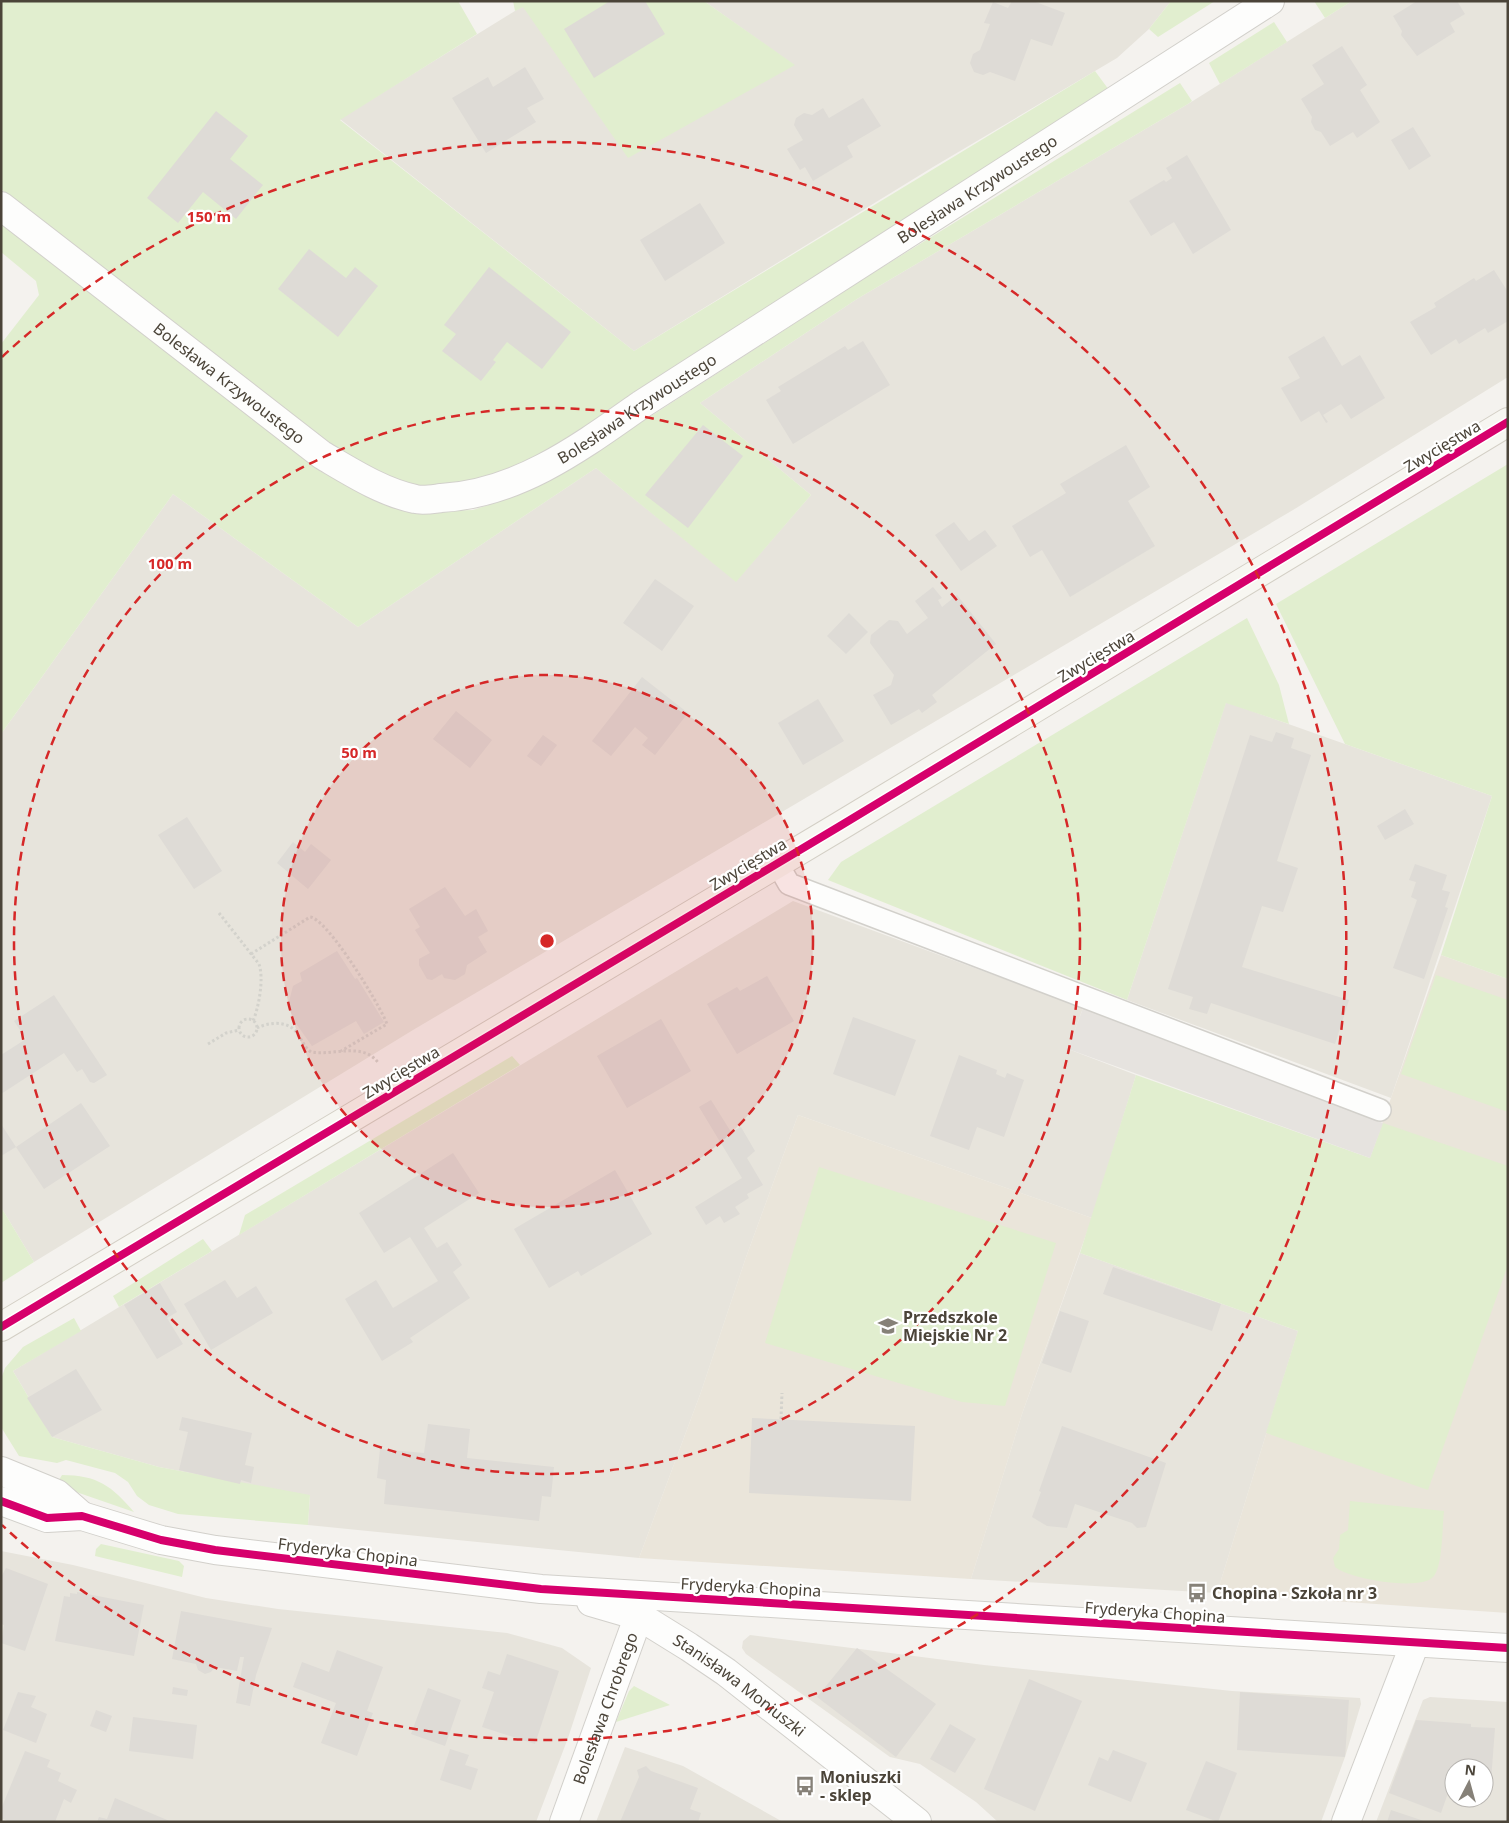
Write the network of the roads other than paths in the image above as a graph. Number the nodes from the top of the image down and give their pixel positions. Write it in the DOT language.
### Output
graph roads {
  1 [pos="1270,1"];
  2 [pos="1,206"];
  3 [pos="1508,422"];
  4 [pos="777,863"];
  5 [pos="1380,1110"];
  6 [pos="1,1327"];
  7 [pos="3,1476"];
  8 [pos="1,1501"];
  9 [pos="82,1516"];
  10 [pos="642,1606"];
  11 [pos="1415,1642"];
  12 [pos="1508,1648"];
  13 [pos="564,1822"];
  14 [pos="917,1822"];
  15 [pos="1346,1822"];
  1 -- 2 [label="street, Bolesława Krzywoustego"];
  3 -- 4 [label="street, Zwycięstwa"];
  4 -- 5 [label="lane"];
  4 -- 6 [label="street, Zwycięstwa"];
  7 -- 9 [label="street, Fryderyka Chopina"];
  8 -- 9 [label="street, Fryderyka Chopina"];
  9 -- 10 [label="street, Fryderyka Chopina"];
  10 -- 11 [label="street, Fryderyka Chopina"];
  10 -- 13 [label="street, Bolesława Chrobrego"];
  10 -- 14 [label="street, Stanisława Moniuszki"];
  11 -- 12 [label="street, Fryderyka Chopina"];
  11 -- 15 [label="street"];
}
